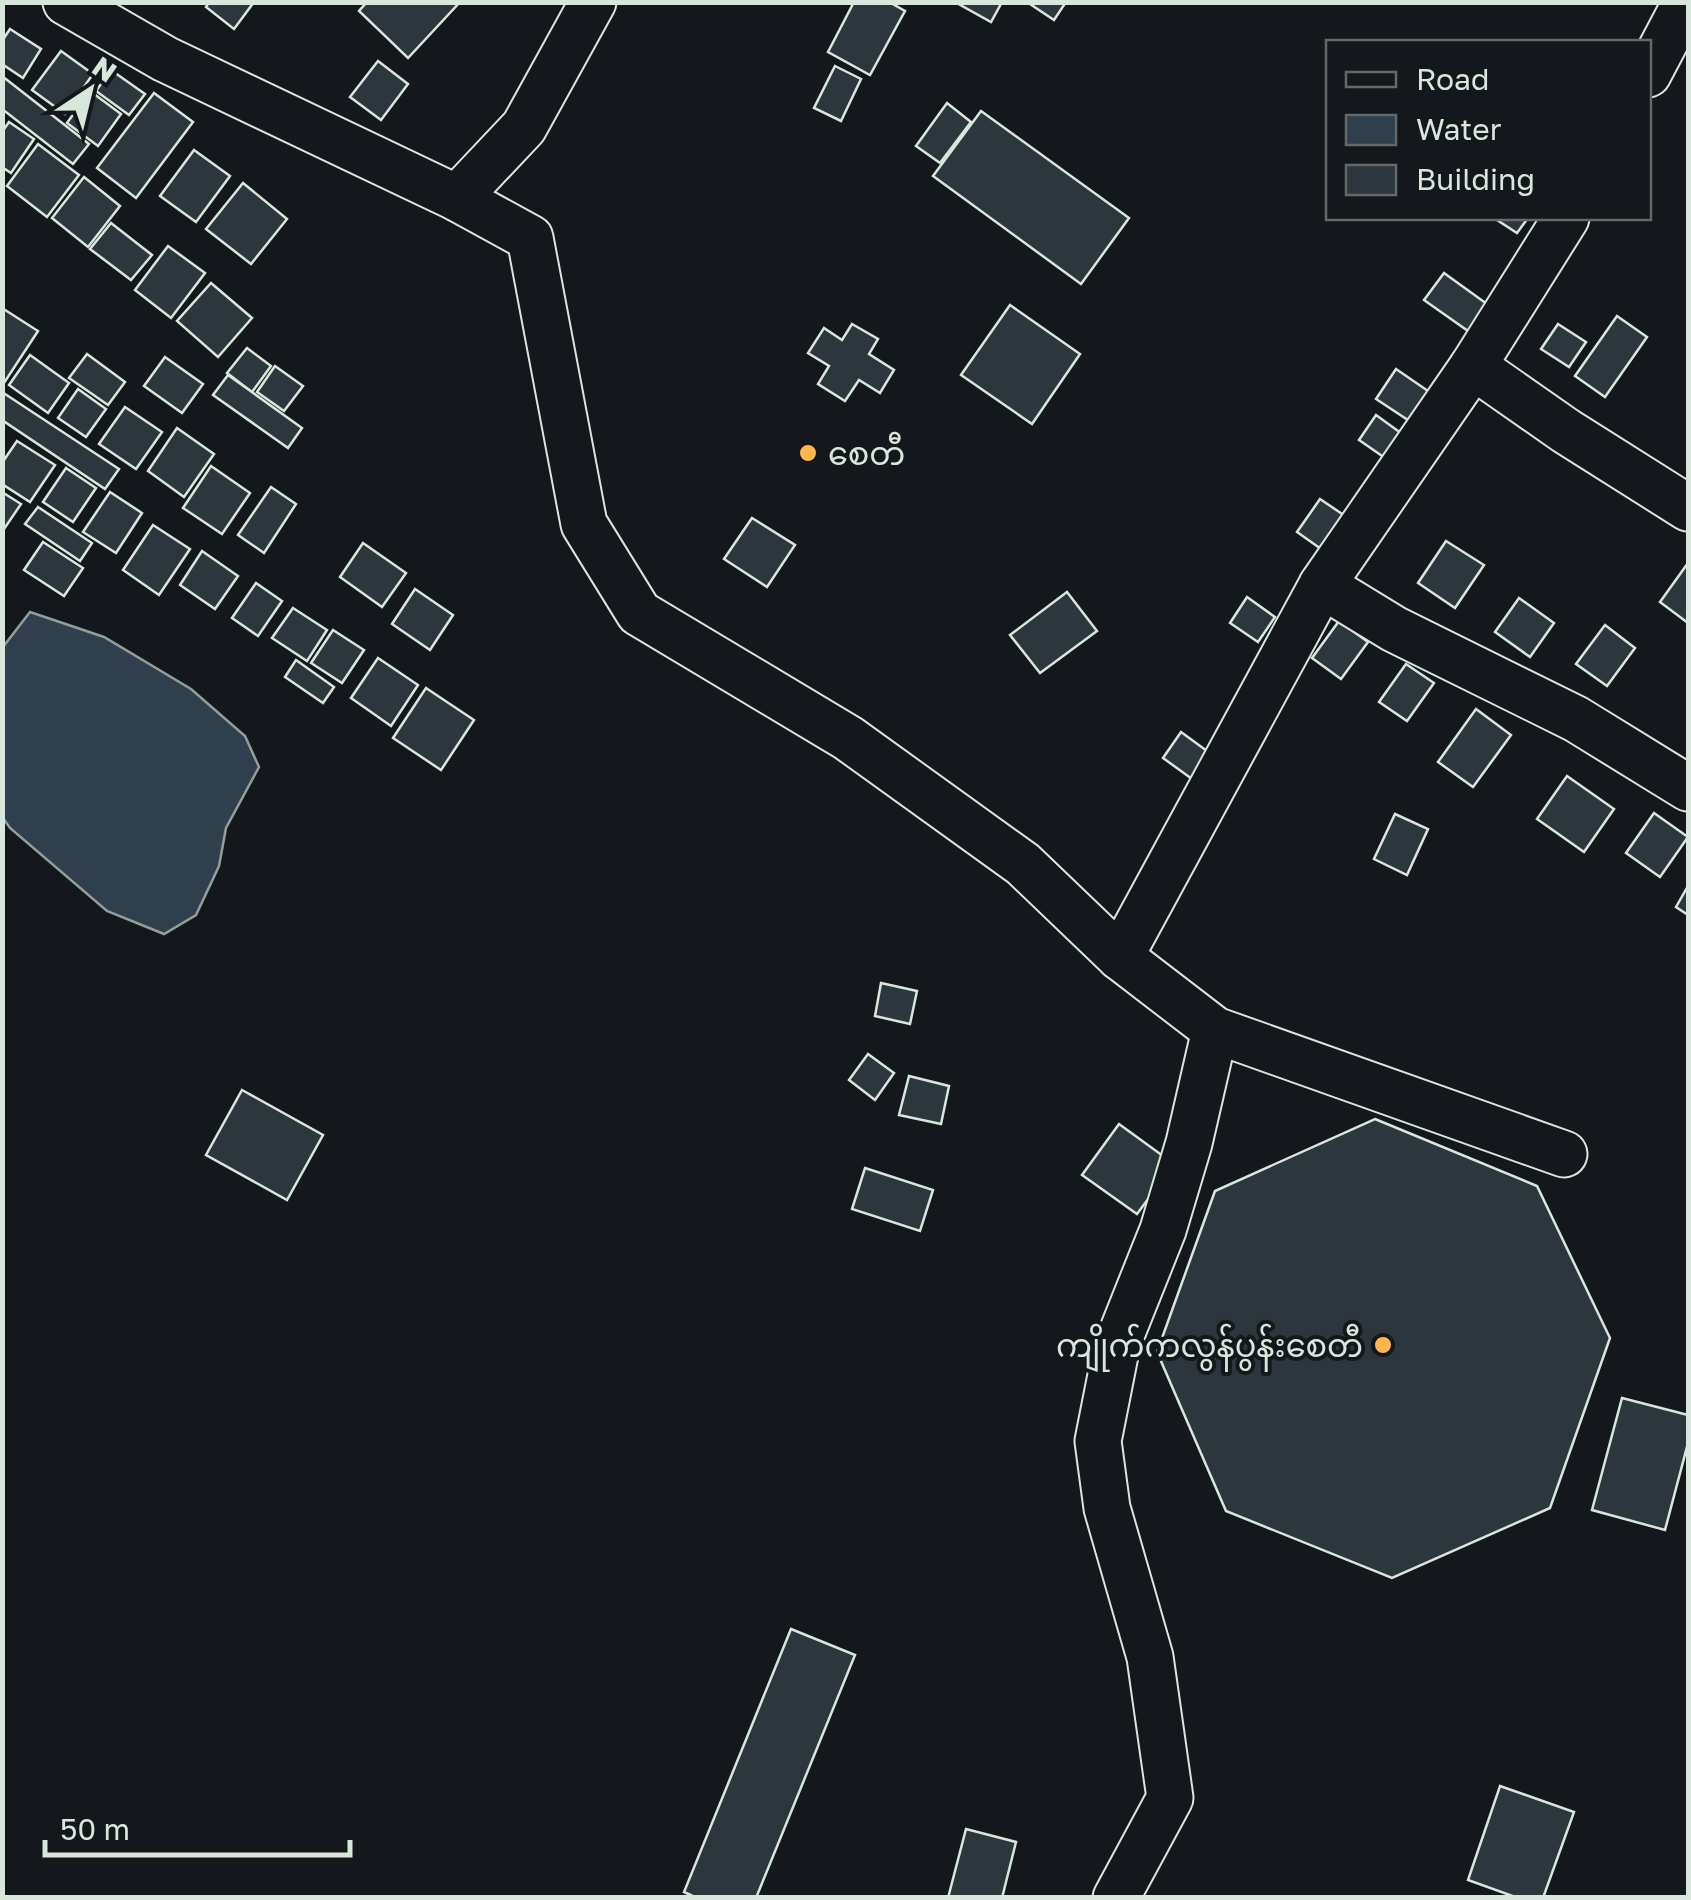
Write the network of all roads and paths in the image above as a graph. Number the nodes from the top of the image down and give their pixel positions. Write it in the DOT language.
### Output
graph roads {
  1 [pos="66,2"];
  2 [pos="592,2"];
  3 [pos="1686,2"];
  4 [pos="1651,68"];
  5 [pos="457,198"];
  6 [pos="1565,220"];
  7 [pos="1473,366"];
  8 [pos="1688,508"];
  9 [pos="1322,586"];
  10 [pos="1688,788"];
  11 [pos="1120,957"];
  12 [pos="1215,1030"];
  13 [pos="1564,1154"];
  14 [pos="1116,1898"];
  1 -- 5 [label="street"];
  2 -- 5 [label="street"];
  3 -- 4 [label="street"];
  5 -- 11 [label="street"];
  6 -- 7 [label="street"];
  7 -- 8 [label="street"];
  7 -- 9 [label="street"];
  9 -- 10 [label="street"];
  9 -- 11 [label="street"];
  11 -- 12 [label="street"];
  12 -- 13 [label="street"];
  12 -- 14 [label="street"];
}
